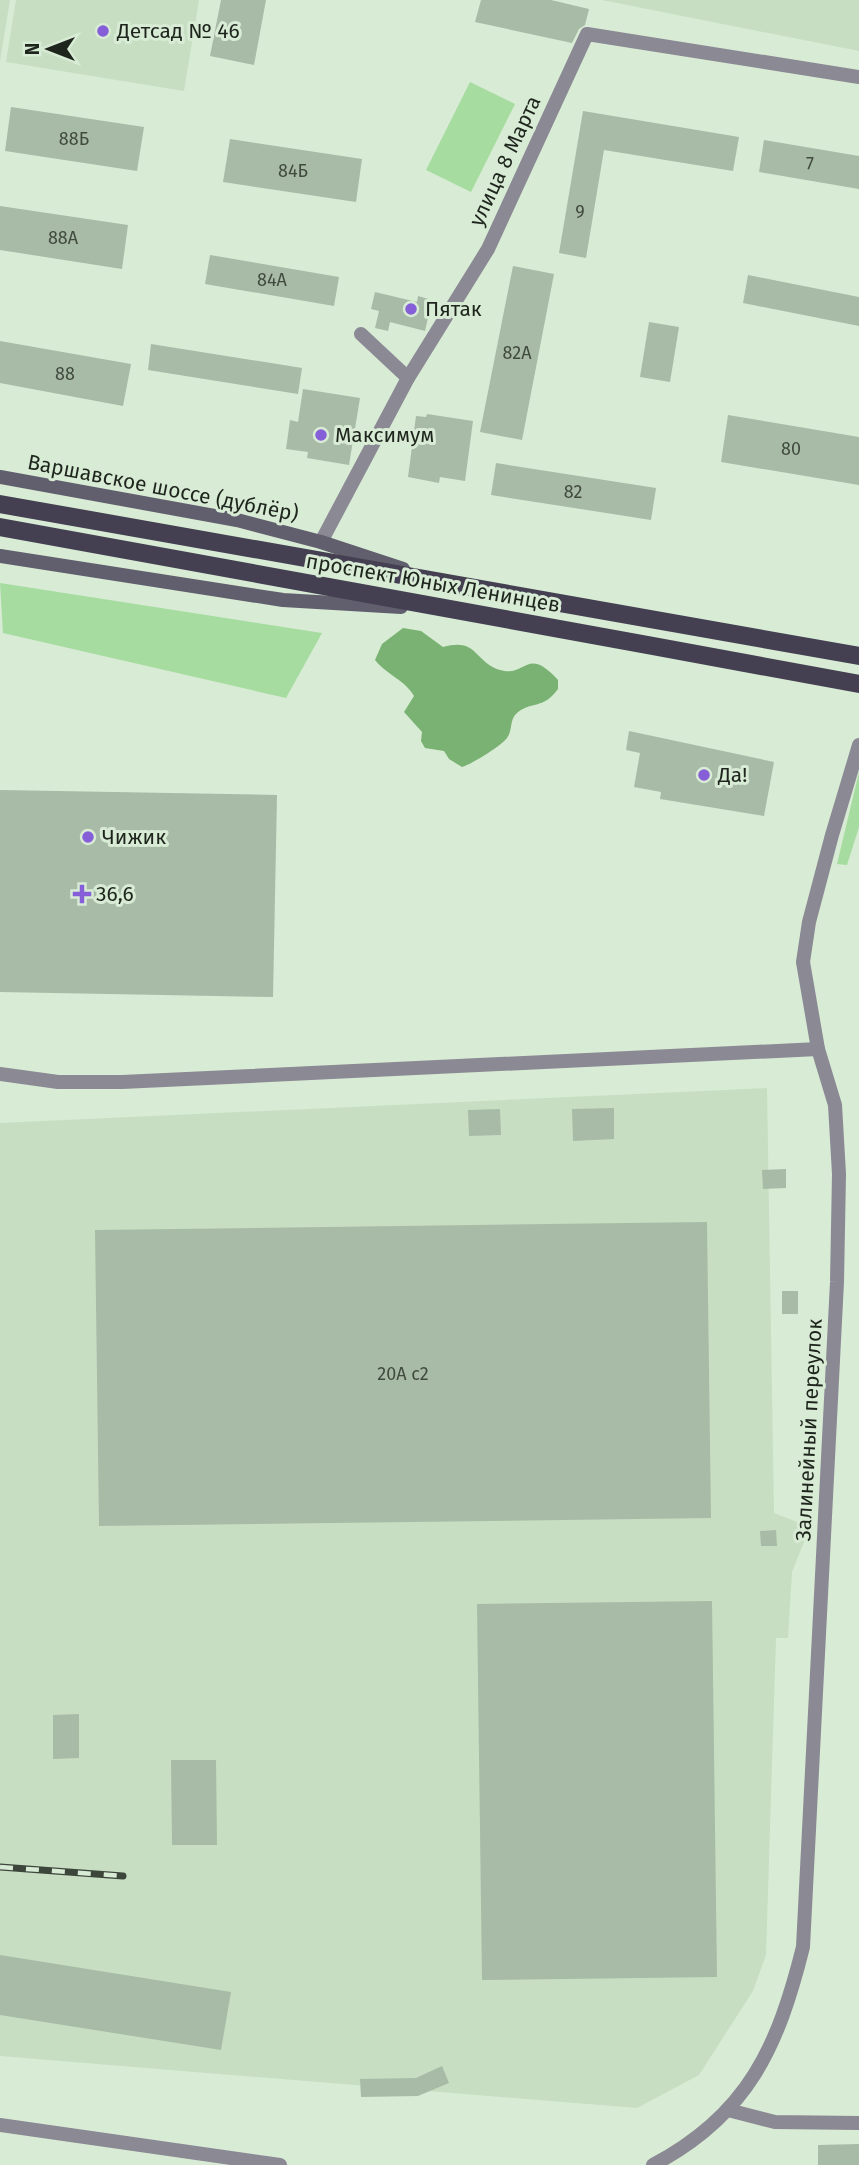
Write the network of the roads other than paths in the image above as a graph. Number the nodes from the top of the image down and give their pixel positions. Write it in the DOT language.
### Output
graph roads {
  1 [pos="859,77"];
  2 [pos="360,334"];
  3 [pos="408,378"];
  4 [pos="0,477"];
  5 [pos="0,504"];
  6 [pos="0,527"];
  7 [pos="320,542"];
  8 [pos="0,556"];
  9 [pos="438,580"];
  10 [pos="429,608"];
  11 [pos="859,656"];
  12 [pos="859,684"];
  13 [pos="859,745"];
  14 [pos="818,1049"];
  15 [pos="0,1074"];
  16 [pos="727,2110"];
  17 [pos="859,2123"];
  18 [pos="0,2125"];
  19 [pos="280,2165"];
  20 [pos="653,2165"];
  1 -- 3 [label="street, улица 8 Марта"];
  2 -- 3 [label="street"];
  3 -- 7 [label="street, улица 8 Марта"];
  4 -- 7 [label="main road, Варшавское шоссе (дублёр)"];
  5 -- 9 [label="main road, проспект Юных Ленинцев"];
  6 -- 10 [label="main road, проспект Юных Ленинцев"];
  7 -- 9 [label="main road, Варшавское шоссе (дублёр)"];
  8 -- 10 [label="main road"];
  9 -- 11 [label="main road, проспект Юных Ленинцев"];
  10 -- 12 [label="main road, проспект Юных Ленинцев"];
  13 -- 14 [label="street, Залинейный переулок"];
  14 -- 15 [label="street"];
  14 -- 16 [label="street, Залинейный переулок"];
  16 -- 17 [label="street"];
  16 -- 20 [label="street, Залинейный переулок"];
  18 -- 19 [label="street"];
}
